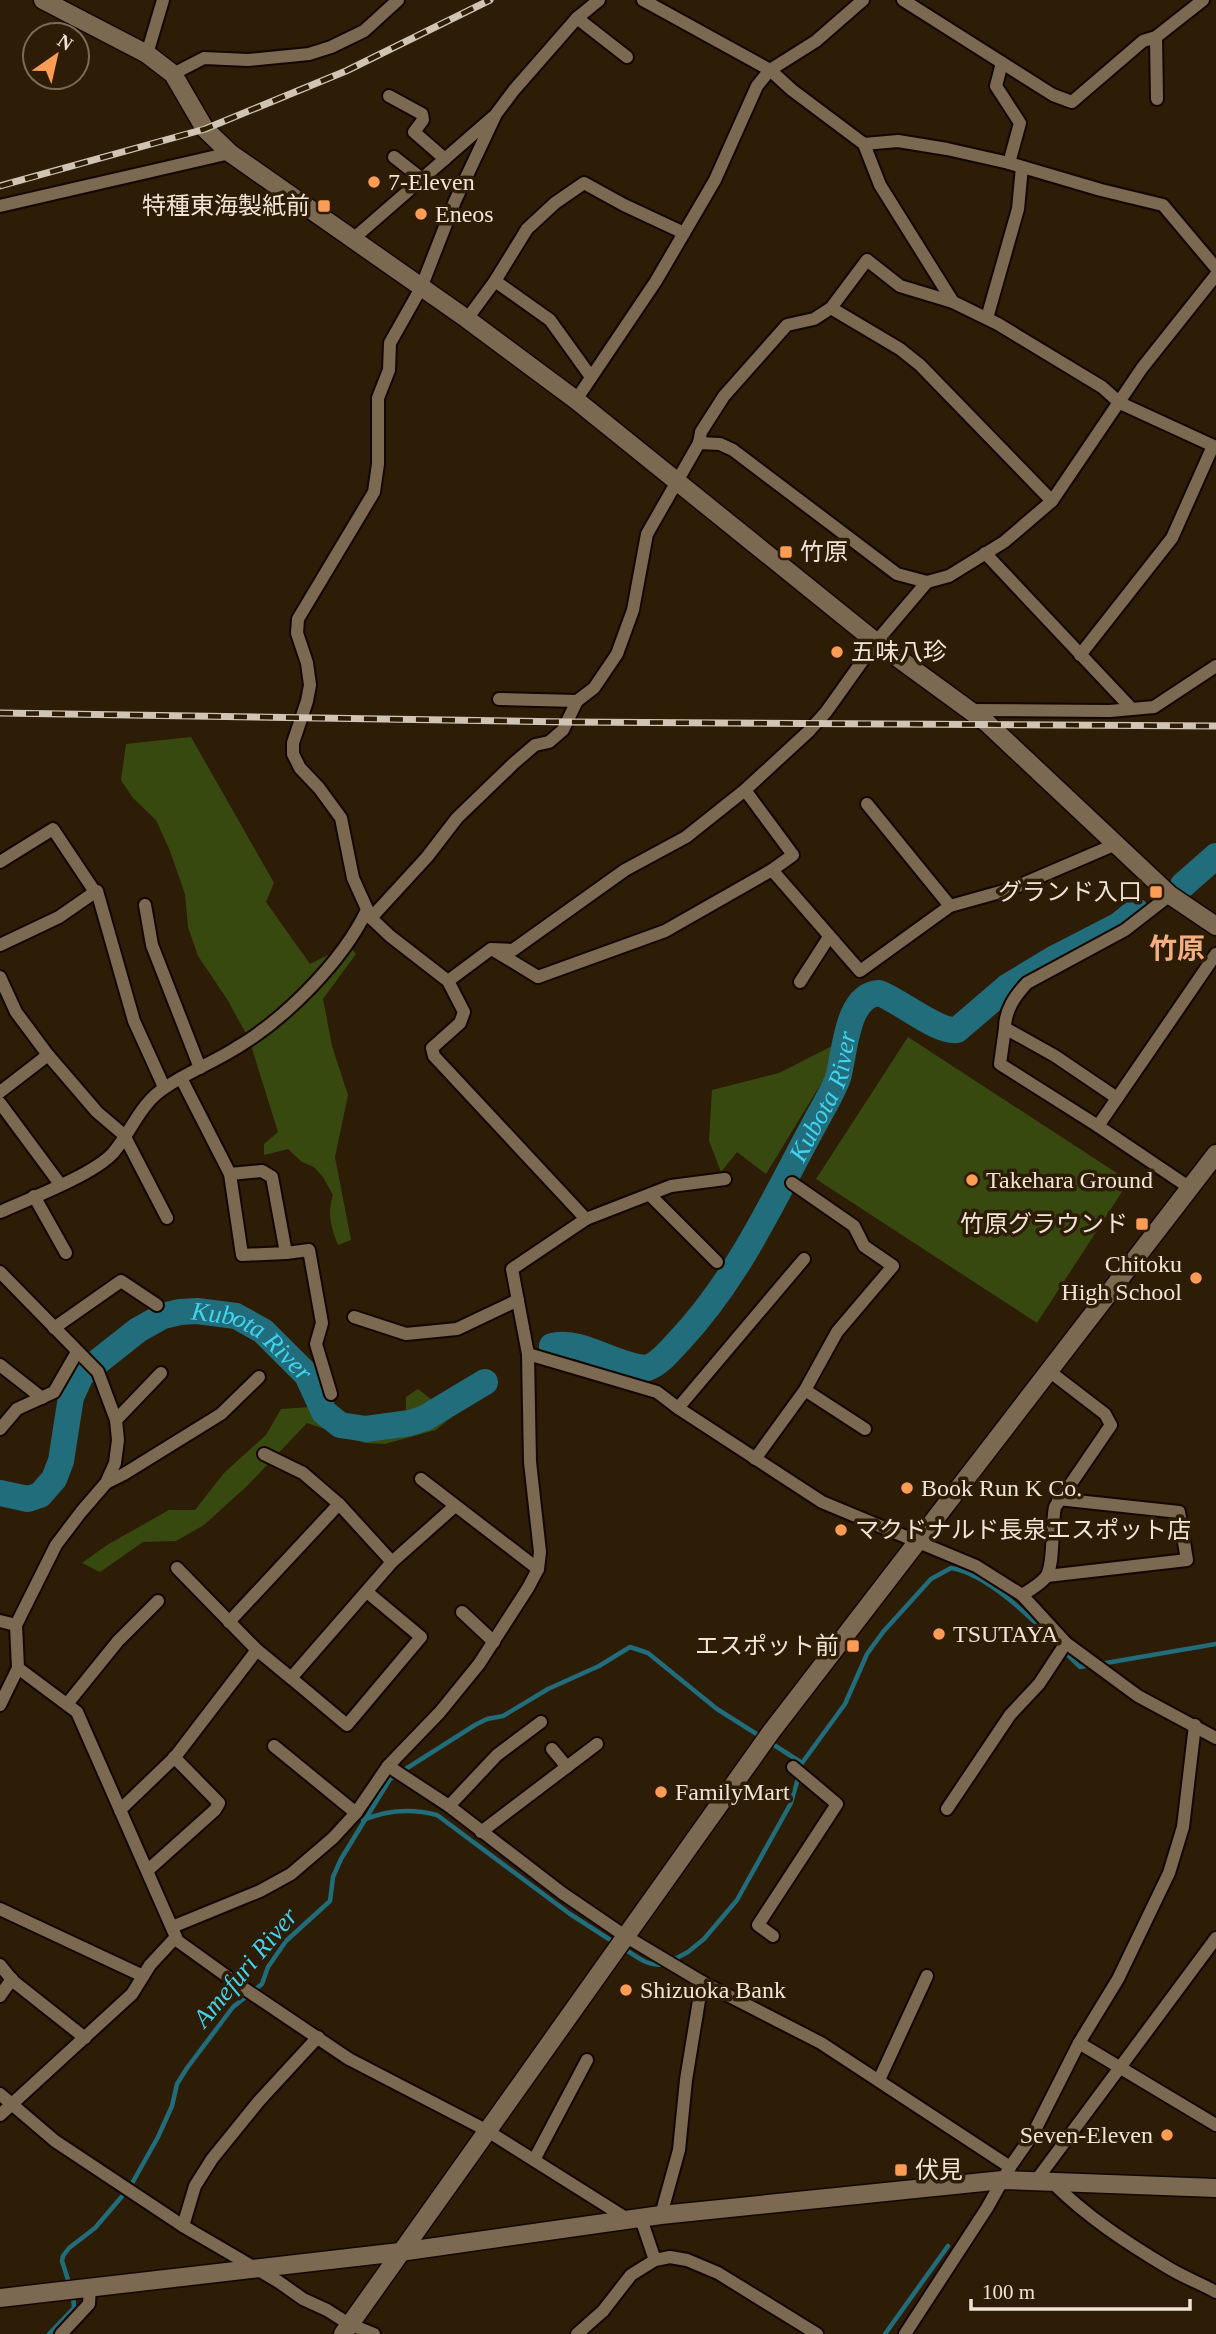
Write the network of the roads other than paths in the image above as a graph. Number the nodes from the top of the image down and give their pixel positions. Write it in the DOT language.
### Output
graph roads {
  1 [pos="43,0"];
  2 [pos="163,0"];
  3 [pos="398,0"];
  4 [pos="599,0"];
  5 [pos="643,0"];
  6 [pos="863,0"];
  7 [pos="903,0"];
  8 [pos="1202,0"];
  9 [pos="577,18"];
  10 [pos="1156,37"];
  11 [pos="147,54"];
  12 [pos="627,57"];
  13 [pos="1002,63"];
  14 [pos="770,70"];
  15 [pos="173,75"];
  16 [pos="389,96"];
  17 [pos="1157,99"];
  18 [pos="496,114"];
  19 [pos="864,144"];
  20 [pos="230,153"];
  21 [pos="394,157"];
  22 [pos="445,159"];
  23 [pos="1009,163"];
  24 [pos="1022,167"];
  25 [pos="422,179"];
  26 [pos="0,206"];
  27 [pos="684,233"];
  28 [pos="353,239"];
  29 [pos="1216,268"];
  30 [pos="1216,275"];
  31 [pos="495,281"];
  32 [pos="421,288"];
  33 [pos="953,302"];
  34 [pos="831,308"];
  35 [pos="987,318"];
  36 [pos="467,319"];
  37 [pos="591,377"];
  38 [pos="576,400"];
  39 [pos="1120,403"];
  40 [pos="699,443"];
  41 [pos="1215,447"];
  42 [pos="679,481"];
  43 [pos="1052,500"];
  44 [pos="985,554"];
  45 [pos="927,582"];
  46 [pos="876,642"];
  47 [pos="1080,655"];
  48 [pos="1216,666"];
  49 [pos="499,699"];
  50 [pos="577,701"];
  51 [pos="1132,709"];
  52 [pos="968,710"];
  53 [pos="745,790"];
  54 [pos="867,804"];
  55 [pos="1116,844"];
  56 [pos="0,862"];
  57 [pos="772,870"];
  58 [pos="96,892"];
  59 [pos="1170,895"];
  60 [pos="145,905"];
  61 [pos="950,906"];
  62 [pos="369,914"];
  63 [pos="1216,926"];
  64 [pos="829,937"];
  65 [pos="0,945"];
  66 [pos="491,949"];
  67 [pos="1216,954"];
  68 [pos="0,977"];
  69 [pos="448,981"];
  70 [pos="800,982"];
  71 [pos="1005,1028"];
  72 [pos="48,1055"];
  73 [pos="200,1068"];
  74 [pos="181,1079"];
  75 [pos="164,1087"];
  76 [pos="0,1091"];
  77 [pos="1117,1098"];
  78 [pos="0,1103"];
  79 [pos="1098,1126"];
  80 [pos="124,1136"];
  81 [pos="1216,1154"];
  82 [pos="230,1174"];
  83 [pos="724,1179"];
  84 [pos="792,1183"];
  85 [pos="60,1184"];
  86 [pos="1190,1188"];
  87 [pos="650,1195"];
  88 [pos="34,1196"];
  89 [pos="0,1212"];
  90 [pos="167,1218"];
  91 [pos="586,1219"];
  92 [pos="66,1253"];
  93 [pos="286,1253"];
  94 [pos="804,1259"];
  95 [pos="717,1262"];
  96 [pos="0,1272"];
  97 [pos="519,1300"];
  98 [pos="157,1304"];
  99 [pos="354,1317"];
  100 [pos="54,1328"];
  101 [pos="528,1353"];
  102 [pos="82,1355"];
  103 [pos="0,1365"];
  104 [pos="1049,1371"];
  105 [pos="161,1373"];
  106 [pos="259,1377"];
  107 [pos="805,1390"];
  108 [pos="331,1394"];
  109 [pos="42,1398"];
  110 [pos="678,1408"];
  111 [pos="117,1420"];
  112 [pos="0,1429"];
  113 [pos="865,1429"];
  114 [pos="264,1454"];
  115 [pos="755,1459"];
  116 [pos="421,1479"];
  117 [pos="106,1483"];
  118 [pos="1058,1499"];
  119 [pos="339,1504"];
  120 [pos="455,1506"];
  121 [pos="917,1541"];
  122 [pos="392,1562"];
  123 [pos="177,1568"];
  124 [pos="538,1569"];
  125 [pos="1047,1576"];
  126 [pos="367,1592"];
  127 [pos="1022,1595"];
  128 [pos="158,1601"];
  129 [pos="462,1612"];
  130 [pos="0,1621"];
  131 [pos="229,1622"];
  132 [pos="16,1625"];
  133 [pos="494,1642"];
  134 [pos="1066,1643"];
  135 [pos="257,1650"];
  136 [pos="18,1668"];
  137 [pos="291,1678"];
  138 [pos="67,1703"];
  139 [pos="0,1705"];
  140 [pos="541,1722"];
  141 [pos="1195,1726"];
  142 [pos="1216,1738"];
  143 [pos="597,1744"];
  144 [pos="274,1746"];
  145 [pos="552,1749"];
  146 [pos="174,1757"];
  147 [pos="388,1766"];
  148 [pos="567,1767"];
  149 [pos="793,1767"];
  150 [pos="449,1806"];
  151 [pos="947,1809"];
  152 [pos="120,1810"];
  153 [pos="356,1813"];
  154 [pos="481,1832"];
  155 [pos="148,1870"];
  156 [pos="0,1909"];
  157 [pos="174,1933"];
  158 [pos="625,1936"];
  159 [pos="773,1936"];
  160 [pos="1216,1938"];
  161 [pos="0,1965"];
  162 [pos="143,1976"];
  163 [pos="927,1976"];
  164 [pos="12,1979"];
  165 [pos="702,1982"];
  166 [pos="0,1996"];
  167 [pos="318,2037"];
  168 [pos="85,2038"];
  169 [pos="1079,2043"];
  170 [pos="587,2060"];
  171 [pos="1121,2068"];
  172 [pos="879,2080"];
  173 [pos="0,2094"];
  174 [pos="12,2102"];
  175 [pos="0,2115"];
  176 [pos="1216,2125"];
  177 [pos="486,2130"];
  178 [pos="534,2160"];
  179 [pos="1007,2174"];
  180 [pos="1044,2182"];
  181 [pos="1216,2188"];
  182 [pos="661,2214"];
  183 [pos="635,2219"];
  184 [pos="183,2226"];
  185 [pos="400,2252"];
  186 [pos="655,2260"];
  187 [pos="252,2268"];
  188 [pos="90,2286"];
  189 [pos="1216,2292"];
  190 [pos="0,2298"];
  191 [pos="346,2329"];
  192 [pos="61,2334"];
  193 [pos="374,2334"];
  194 [pos="577,2334"];
  195 [pos="817,2334"];
  196 [pos="905,2334"];
  1 -- 11 [label="street"];
  2 -- 11 [label="street"];
  3 -- 15 [label="street"];
  4 -- 9 [label="street"];
  5 -- 14 [label="street"];
  6 -- 14 [label="street"];
  7 -- 13 [label="street"];
  8 -- 10 [label="street"];
  9 -- 12 [label="street"];
  9 -- 18 [label="street"];
  10 -- 13 [label="street"];
  10 -- 17 [label="street"];
  11 -- 15 [label="street"];
  13 -- 23 [label="street"];
  14 -- 19 [label="street"];
  14 -- 27 [label="street"];
  15 -- 20 [label="street"];
  16 -- 22 [label="street"];
  18 -- 22 [label="street"];
  18 -- 32 [label="street"];
  19 -- 23 [label="street"];
  19 -- 33 [label="street"];
  20 -- 26 [label="street"];
  20 -- 28 [label="street"];
  21 -- 25 [label="street"];
  22 -- 25 [label="street"];
  23 -- 24 [label="street"];
  24 -- 29 [label="street"];
  24 -- 35 [label="street"];
  25 -- 28 [label="street"];
  27 -- 31 [label="street"];
  27 -- 37 [label="street"];
  28 -- 32 [label="street"];
  30 -- 39 [label="street"];
  31 -- 36 [label="street"];
  31 -- 37 [label="street"];
  32 -- 36 [label="street"];
  32 -- 62 [label="street"];
  33 -- 34 [label="street"];
  33 -- 35 [label="street"];
  34 -- 40 [label="street"];
  34 -- 43 [label="street"];
  35 -- 39 [label="street"];
  36 -- 38 [label="street"];
  37 -- 38 [label="street"];
  38 -- 42 [label="street"];
  39 -- 41 [label="street"];
  39 -- 43 [label="street"];
  40 -- 42 [label="street"];
  40 -- 45 [label="street"];
  41 -- 47 [label="street"];
  42 -- 46 [label="street"];
  42 -- 50 [label="street"];
  43 -- 44 [label="street"];
  44 -- 45 [label="street"];
  44 -- 47 [label="street"];
  45 -- 46 [label="street"];
  46 -- 52 [label="street"];
  46 -- 53 [label="street"];
  47 -- 51 [label="street"];
  48 -- 51 [label="street"];
  49 -- 50 [label="street"];
  50 -- 62 [label="street"];
  51 -- 52 [label="street"];
  52 -- 55 [label="street"];
  53 -- 57 [label="street"];
  53 -- 66 [label="street"];
  54 -- 61 [label="street"];
  55 -- 59 [label="street"];
  55 -- 61 [label="street"];
  56 -- 58 [label="street"];
  57 -- 64 [label="street"];
  57 -- 66 [label="street"];
  58 -- 65 [label="street"];
  58 -- 75 [label="street"];
  59 -- 63 [label="street"];
  59 -- 71 [label="street"];
  60 -- 73 [label="street"];
  61 -- 64 [label="street"];
  62 -- 69 [label="street"];
  62 -- 73 [label="street"];
  64 -- 70 [label="street"];
  66 -- 69 [label="street"];
  67 -- 77 [label="street"];
  68 -- 72 [label="street"];
  69 -- 91 [label="street"];
  71 -- 77 [label="street"];
  71 -- 79 [label="street"];
  72 -- 76 [label="street"];
  72 -- 80 [label="street"];
  73 -- 74 [label="street"];
  74 -- 75 [label="street"];
  74 -- 82 [label="street"];
  75 -- 80 [label="street"];
  77 -- 79 [label="street"];
  78 -- 85 [label="street"];
  79 -- 86 [label="street"];
  80 -- 85 [label="street"];
  80 -- 90 [label="street"];
  81 -- 86 [label="street"];
  82 -- 93 [label="street"];
  82 -- 93 [label="street"];
  83 -- 87 [label="street"];
  84 -- 107 [label="street"];
  85 -- 88 [label="street"];
  86 -- 104 [label="street"];
  87 -- 91 [label="street"];
  87 -- 95 [label="street"];
  88 -- 89 [label="street"];
  88 -- 92 [label="street"];
  91 -- 97 [label="street"];
  93 -- 108 [label="street"];
  94 -- 110 [label="street"];
  96 -- 100 [label="street"];
  97 -- 99 [label="street"];
  97 -- 101 [label="street"];
  98 -- 100 [label="street"];
  100 -- 102 [label="street"];
  101 -- 110 [label="street"];
  101 -- 124 [label="street"];
  102 -- 109 [label="street"];
  102 -- 111 [label="street"];
  103 -- 109 [label="street"];
  104 -- 118 [label="street"];
  104 -- 121 [label="street"];
  105 -- 111 [label="street"];
  106 -- 117 [label="street"];
  107 -- 113 [label="street"];
  107 -- 115 [label="street"];
  109 -- 112 [label="street"];
  110 -- 115 [label="street"];
  111 -- 117 [label="street"];
  114 -- 119 [label="street"];
  115 -- 121 [label="street"];
  116 -- 120 [label="street"];
  117 -- 132 [label="street"];
  118 -- 125 [label="street"];
  118 -- 125 [label="street"];
  119 -- 122 [label="street"];
  119 -- 131 [label="street"];
  120 -- 122 [label="street"];
  120 -- 124 [label="street"];
  121 -- 127 [label="street"];
  121 -- 158 [label="street"];
  122 -- 126 [label="street"];
  123 -- 131 [label="street"];
  124 -- 133 [label="street"];
  125 -- 127 [label="street"];
  126 -- 137 [label="street"];
  126 -- 137 [label="street"];
  127 -- 134 [label="street"];
  128 -- 138 [label="street"];
  129 -- 133 [label="street"];
  130 -- 132 [label="street"];
  131 -- 135 [label="street"];
  132 -- 136 [label="street"];
  133 -- 147 [label="street"];
  134 -- 141 [label="street"];
  134 -- 151 [label="street"];
  135 -- 137 [label="street"];
  135 -- 146 [label="street"];
  136 -- 138 [label="street"];
  136 -- 139 [label="street"];
  138 -- 152 [label="street"];
  140 -- 150 [label="street"];
  141 -- 142 [label="street"];
  141 -- 169 [label="street"];
  143 -- 148 [label="street"];
  144 -- 153 [label="street"];
  145 -- 148 [label="street"];
  146 -- 152 [label="street"];
  146 -- 155 [label="street"];
  147 -- 150 [label="street"];
  147 -- 153 [label="street"];
  148 -- 154 [label="street"];
  149 -- 159 [label="street"];
  150 -- 154 [label="street"];
  152 -- 155 [label="street"];
  153 -- 157 [label="street"];
  154 -- 158 [label="street"];
  155 -- 157 [label="street"];
  156 -- 162 [label="street"];
  157 -- 162 [label="street"];
  157 -- 167 [label="street"];
  158 -- 165 [label="street"];
  158 -- 177 [label="street"];
  160 -- 171 [label="street"];
  161 -- 164 [label="street"];
  162 -- 168 [label="street"];
  163 -- 172 [label="street"];
  164 -- 166 [label="street"];
  164 -- 168 [label="street"];
  165 -- 172 [label="street"];
  165 -- 182 [label="street"];
  167 -- 177 [label="street"];
  167 -- 184 [label="street"];
  168 -- 174 [label="street"];
  169 -- 171 [label="street"];
  169 -- 179 [label="street"];
  170 -- 178 [label="street"];
  171 -- 176 [label="street"];
  171 -- 180 [label="street"];
  172 -- 179 [label="street"];
  173 -- 174 [label="street"];
  174 -- 175 [label="street"];
  174 -- 184 [label="street"];
  177 -- 178 [label="street"];
  177 -- 185 [label="street"];
  178 -- 183 [label="street"];
  179 -- 180 [label="street"];
  179 -- 182 [label="street"];
  179 -- 196 [label="street"];
  180 -- 181 [label="street"];
  180 -- 189 [label="street"];
  182 -- 183 [label="street"];
  183 -- 185 [label="street"];
  183 -- 186 [label="street"];
  184 -- 187 [label="street"];
  185 -- 187 [label="street"];
  185 -- 191 [label="street"];
  186 -- 194 [label="street"];
  186 -- 195 [label="street"];
  187 -- 188 [label="street"];
  187 -- 191 [label="street"];
  188 -- 190 [label="street"];
  188 -- 192 [label="street"];
  191 -- 193 [label="street"];
}
